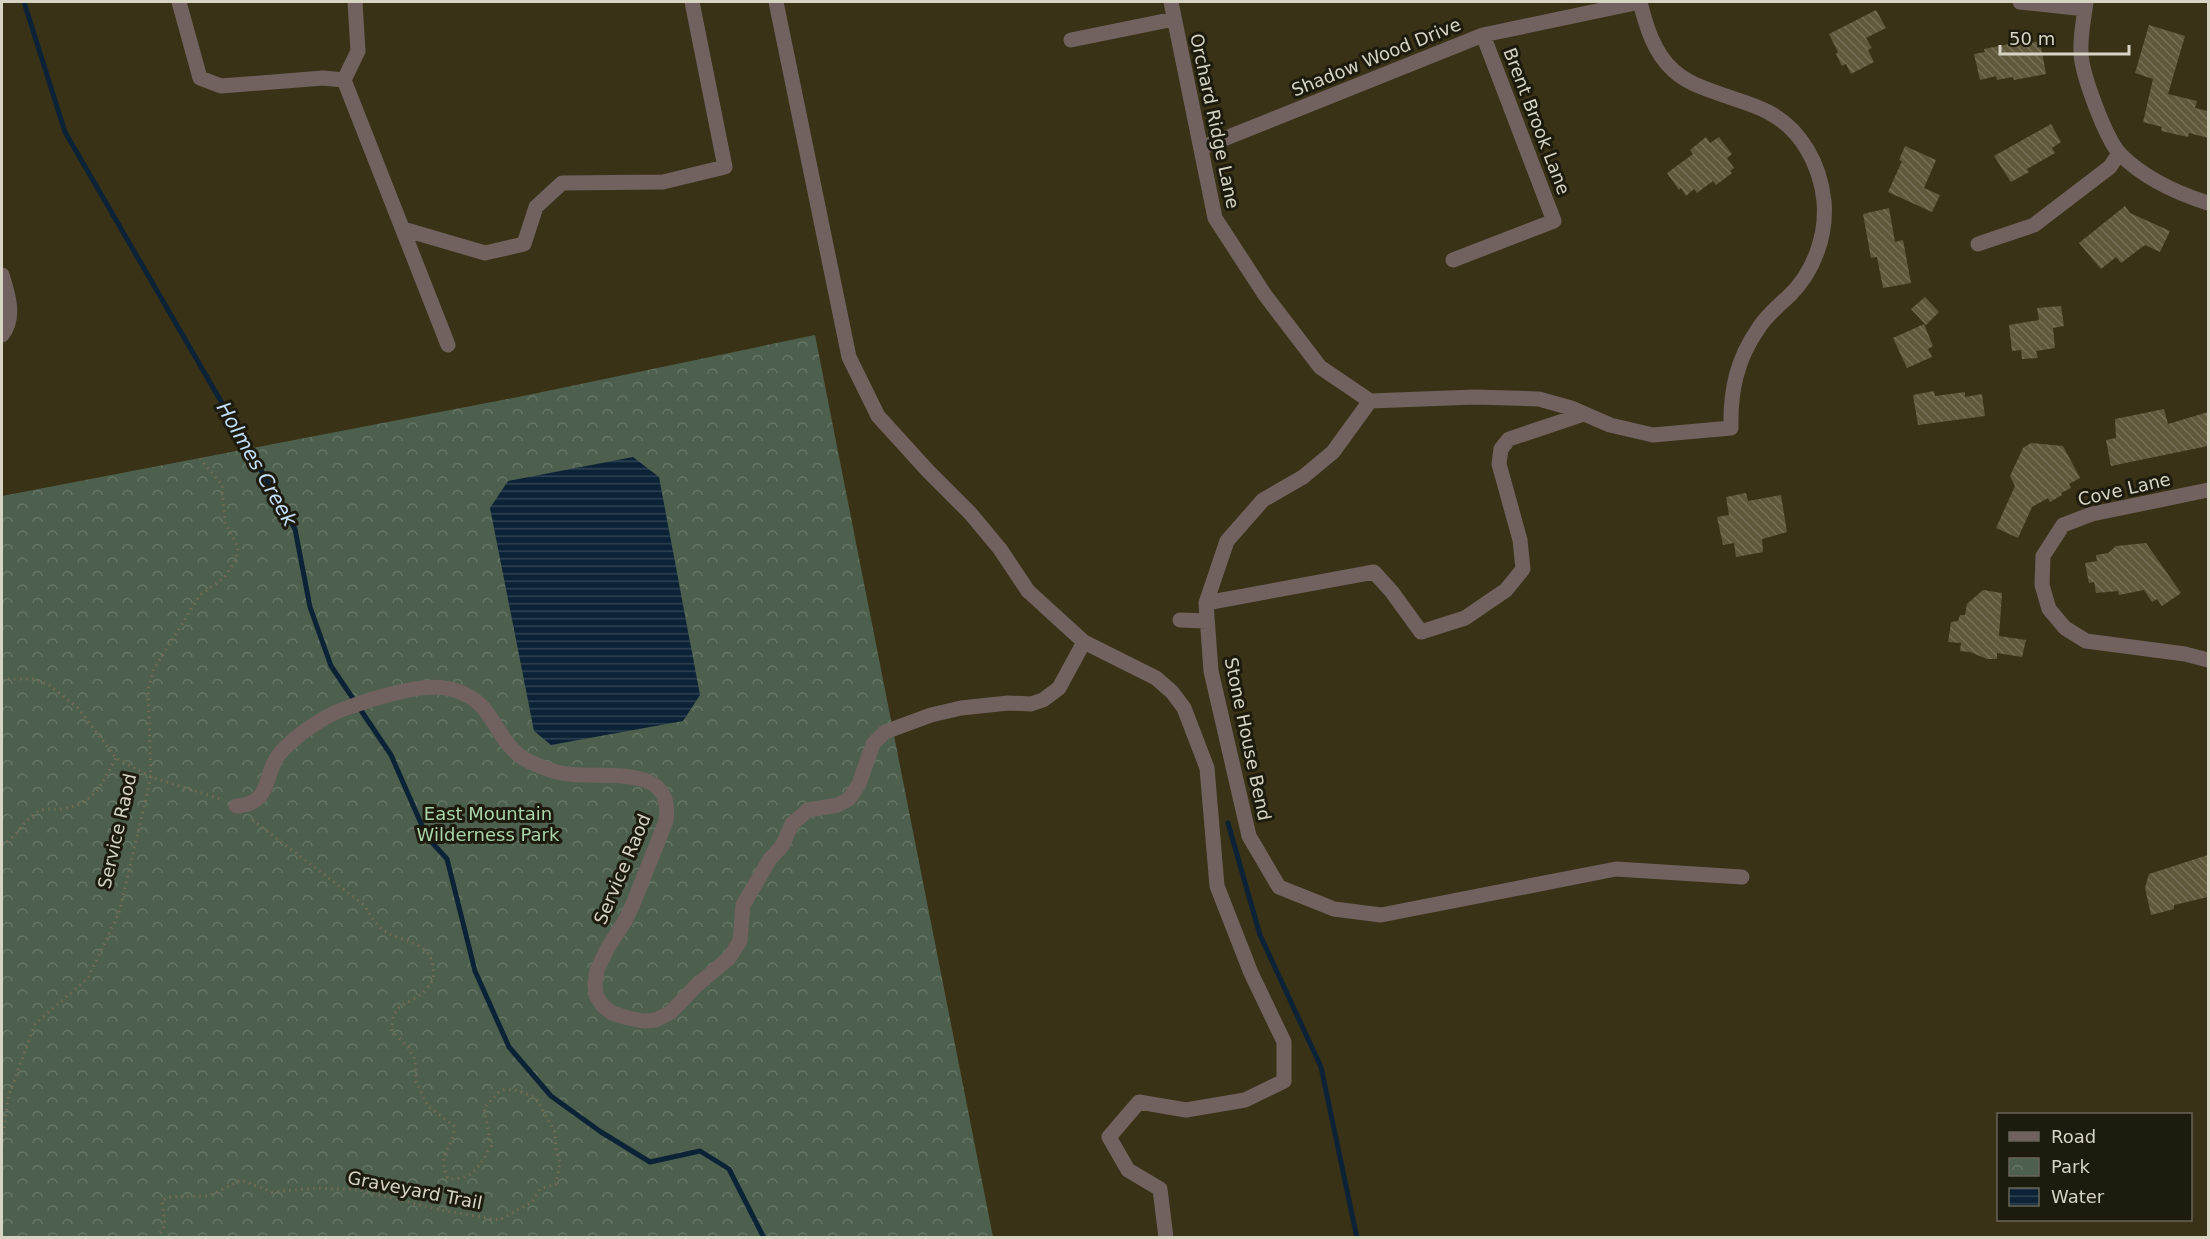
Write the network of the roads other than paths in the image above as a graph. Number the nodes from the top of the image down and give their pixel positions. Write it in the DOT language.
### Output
graph roads {
  1 [pos="179,2"];
  2 [pos="355,2"];
  3 [pos="692,2"];
  4 [pos="776,2"];
  5 [pos="1171,2"];
  6 [pos="1640,2"];
  7 [pos="2020,2"];
  8 [pos="2086,5"];
  9 [pos="1174,19"];
  10 [pos="1483,35"];
  11 [pos="1071,39"];
  12 [pos="344,80"];
  13 [pos="1201,148"];
  14 [pos="2119,153"];
  15 [pos="2208,203"];
  16 [pos="403,229"];
  17 [pos="1978,244"];
  18 [pos="1453,260"];
  19 [pos="2,275"];
  20 [pos="4,332"];
  21 [pos="448,345"];
  22 [pos="1370,401"];
  23 [pos="1584,414"];
  24 [pos="2208,490"];
  25 [pos="1206,603"];
  26 [pos="1180,620"];
  27 [pos="1207,621"];
  28 [pos="1084,642"];
  29 [pos="2208,660"];
  30 [pos="236,806"];
  31 [pos="1742,877"];
  32 [pos="1166,1238"];
  1 -- 12 [label="street"];
  2 -- 12 [label="street"];
  3 -- 16 [label="street"];
  4 -- 28 [label="street"];
  5 -- 9 [label="street, Orchard Ridge Lane"];
  6 -- 10 [label="street, Shadow Wood Drive"];
  6 -- 23 [label="street"];
  7 -- 8 [label="street"];
  8 -- 14 [label="street"];
  9 -- 11 [label="street"];
  9 -- 13 [label="street, Orchard Ridge Lane"];
  10 -- 13 [label="street, Shadow Wood Drive"];
  10 -- 18 [label="street, Brent Brook Lane"];
  12 -- 16 [label="street"];
  13 -- 22 [label="street, Orchard Ridge Lane"];
  14 -- 15 [label="street"];
  14 -- 17 [label="street"];
  16 -- 21 [label="street"];
  19 -- 20 [label="street"];
  22 -- 23 [label="street"];
  22 -- 25 [label="street, Stone House Bend"];
  23 -- 25 [label="street"];
  24 -- 29 [label="street, Cove Lane"];
  25 -- 27 [label="street, Stone House Bend"];
  26 -- 27 [label="street"];
  27 -- 31 [label="street, Stone House Bend"];
  28 -- 30 [label="street, Service Raod"];
  28 -- 32 [label="street"];
}
